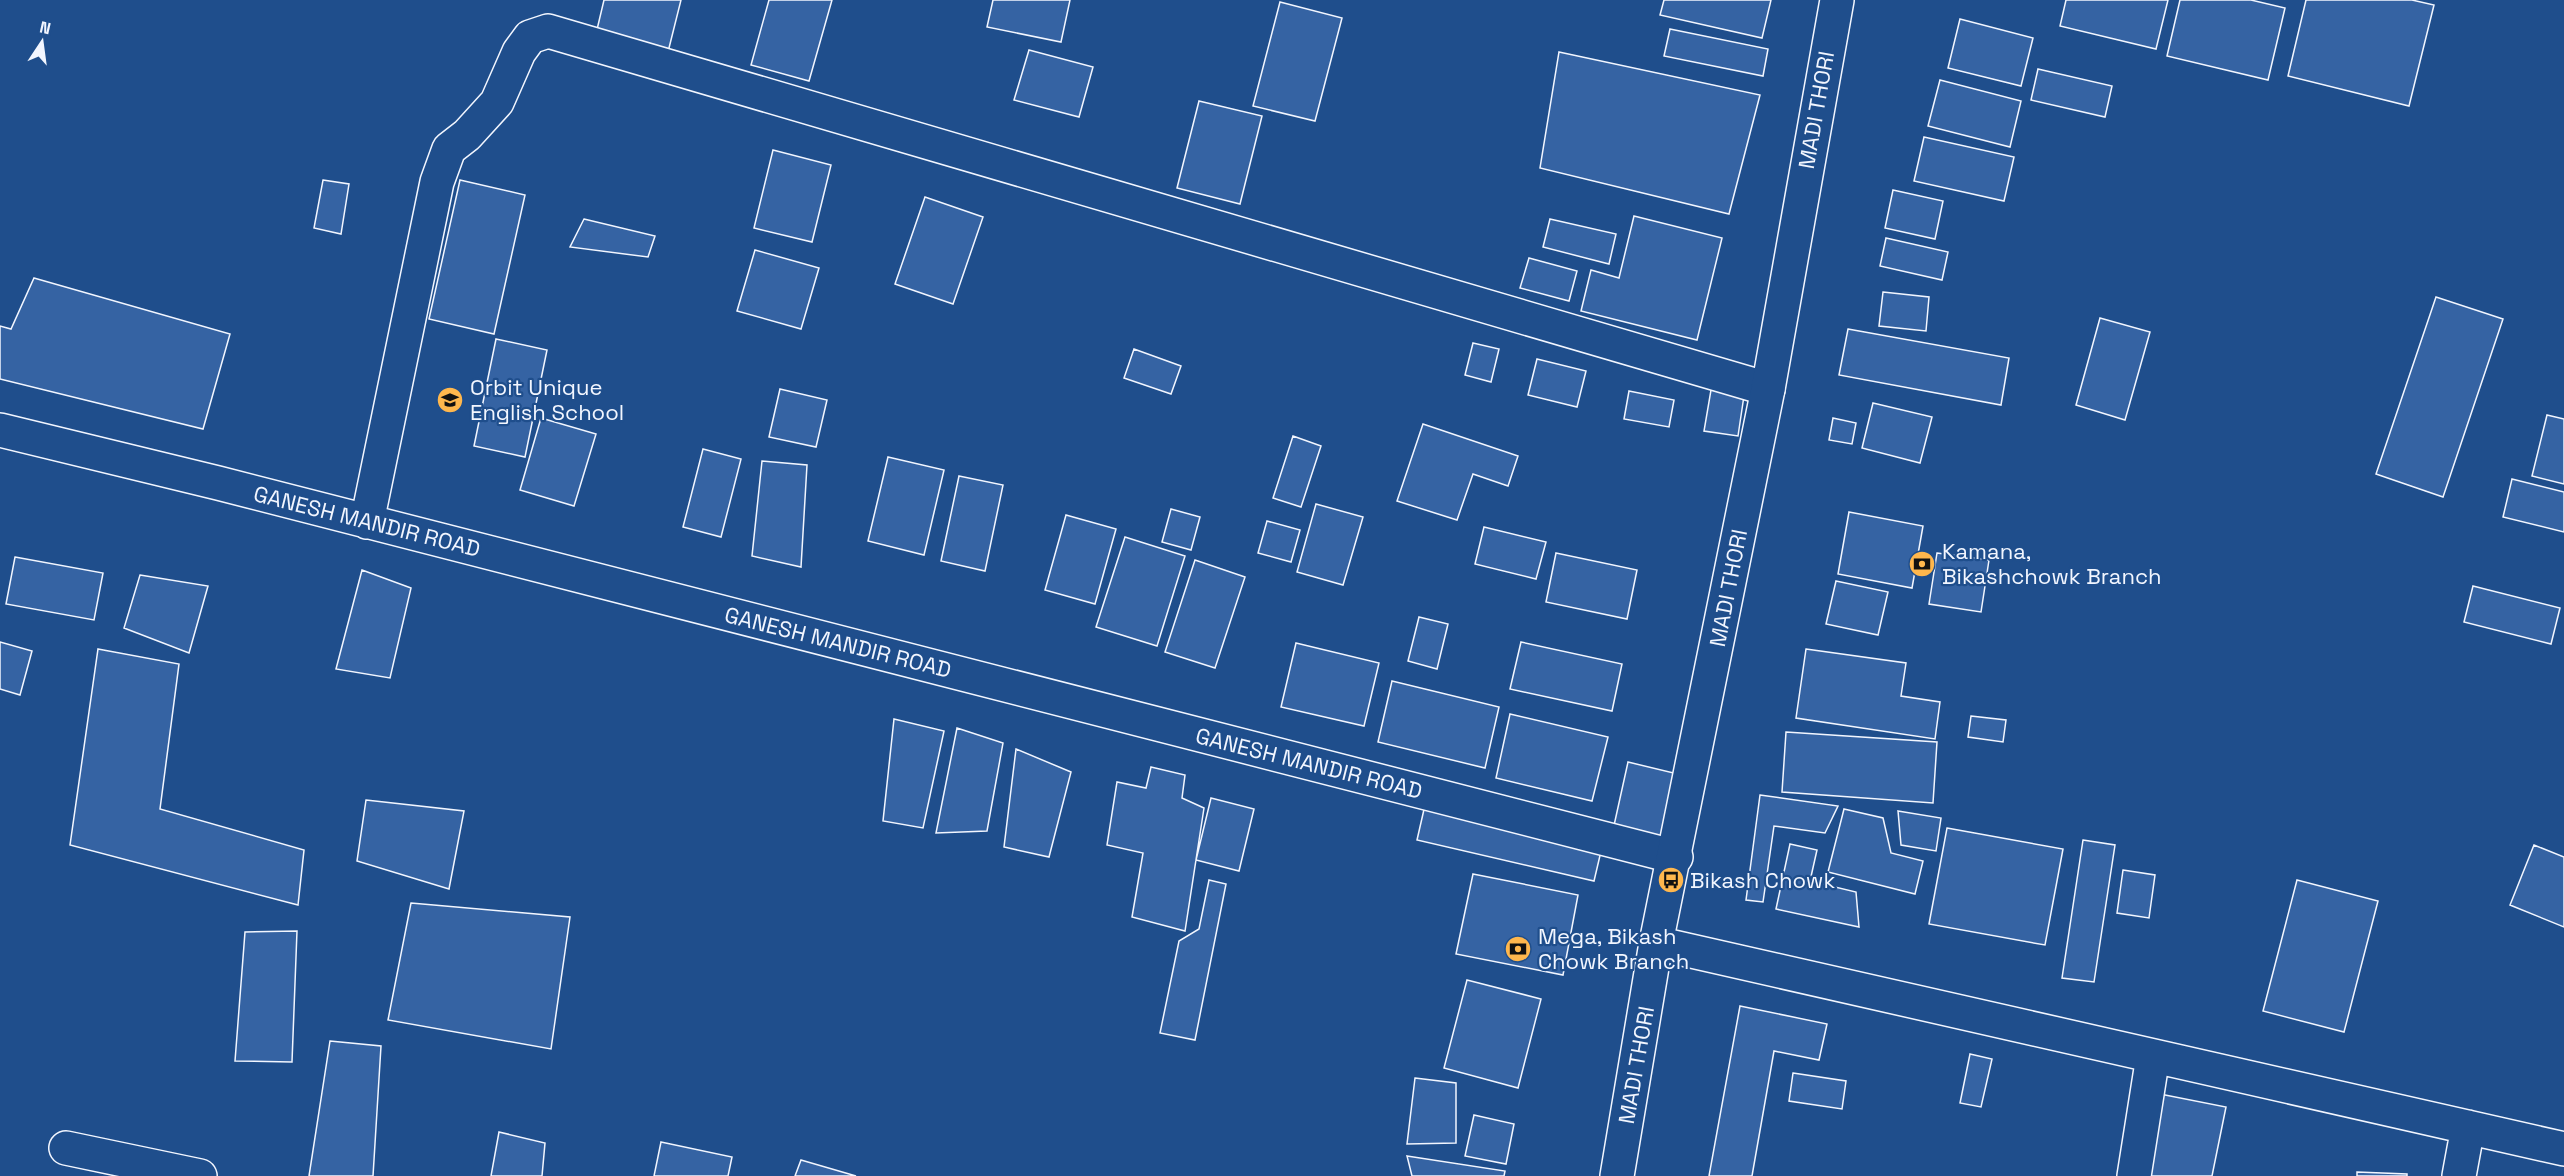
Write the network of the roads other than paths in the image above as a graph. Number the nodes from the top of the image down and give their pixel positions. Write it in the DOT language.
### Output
graph roads {
  1 [pos="1837,0"];
  2 [pos="1768,389"];
  3 [pos="0,430"];
  4 [pos="367,522"];
  5 [pos="1676,857"];
  6 [pos="1656,943"];
  7 [pos="2153,1056"];
  8 [pos="2468,1127"];
  9 [pos="66,1148"];
  10 [pos="2564,1149"];
  11 [pos="200,1176"];
  12 [pos="1617,1176"];
  13 [pos="2134,1176"];
  14 [pos="2459,1176"];
  1 -- 2 [label="street, MADI THORI"];
  2 -- 4 [label="street"];
  2 -- 5 [label="street, MADI THORI"];
  3 -- 4 [label="street, GANESH MANDIR ROAD"];
  4 -- 5 [label="street, GANESH MANDIR ROAD"];
  5 -- 6 [label="street, MADI THORI"];
  6 -- 7 [label="street"];
  6 -- 12 [label="street, MADI THORI"];
  7 -- 8 [label="street"];
  7 -- 13 [label="street"];
  8 -- 10 [label="street"];
  8 -- 14 [label="street"];
  9 -- 11 [label="street"];
}
